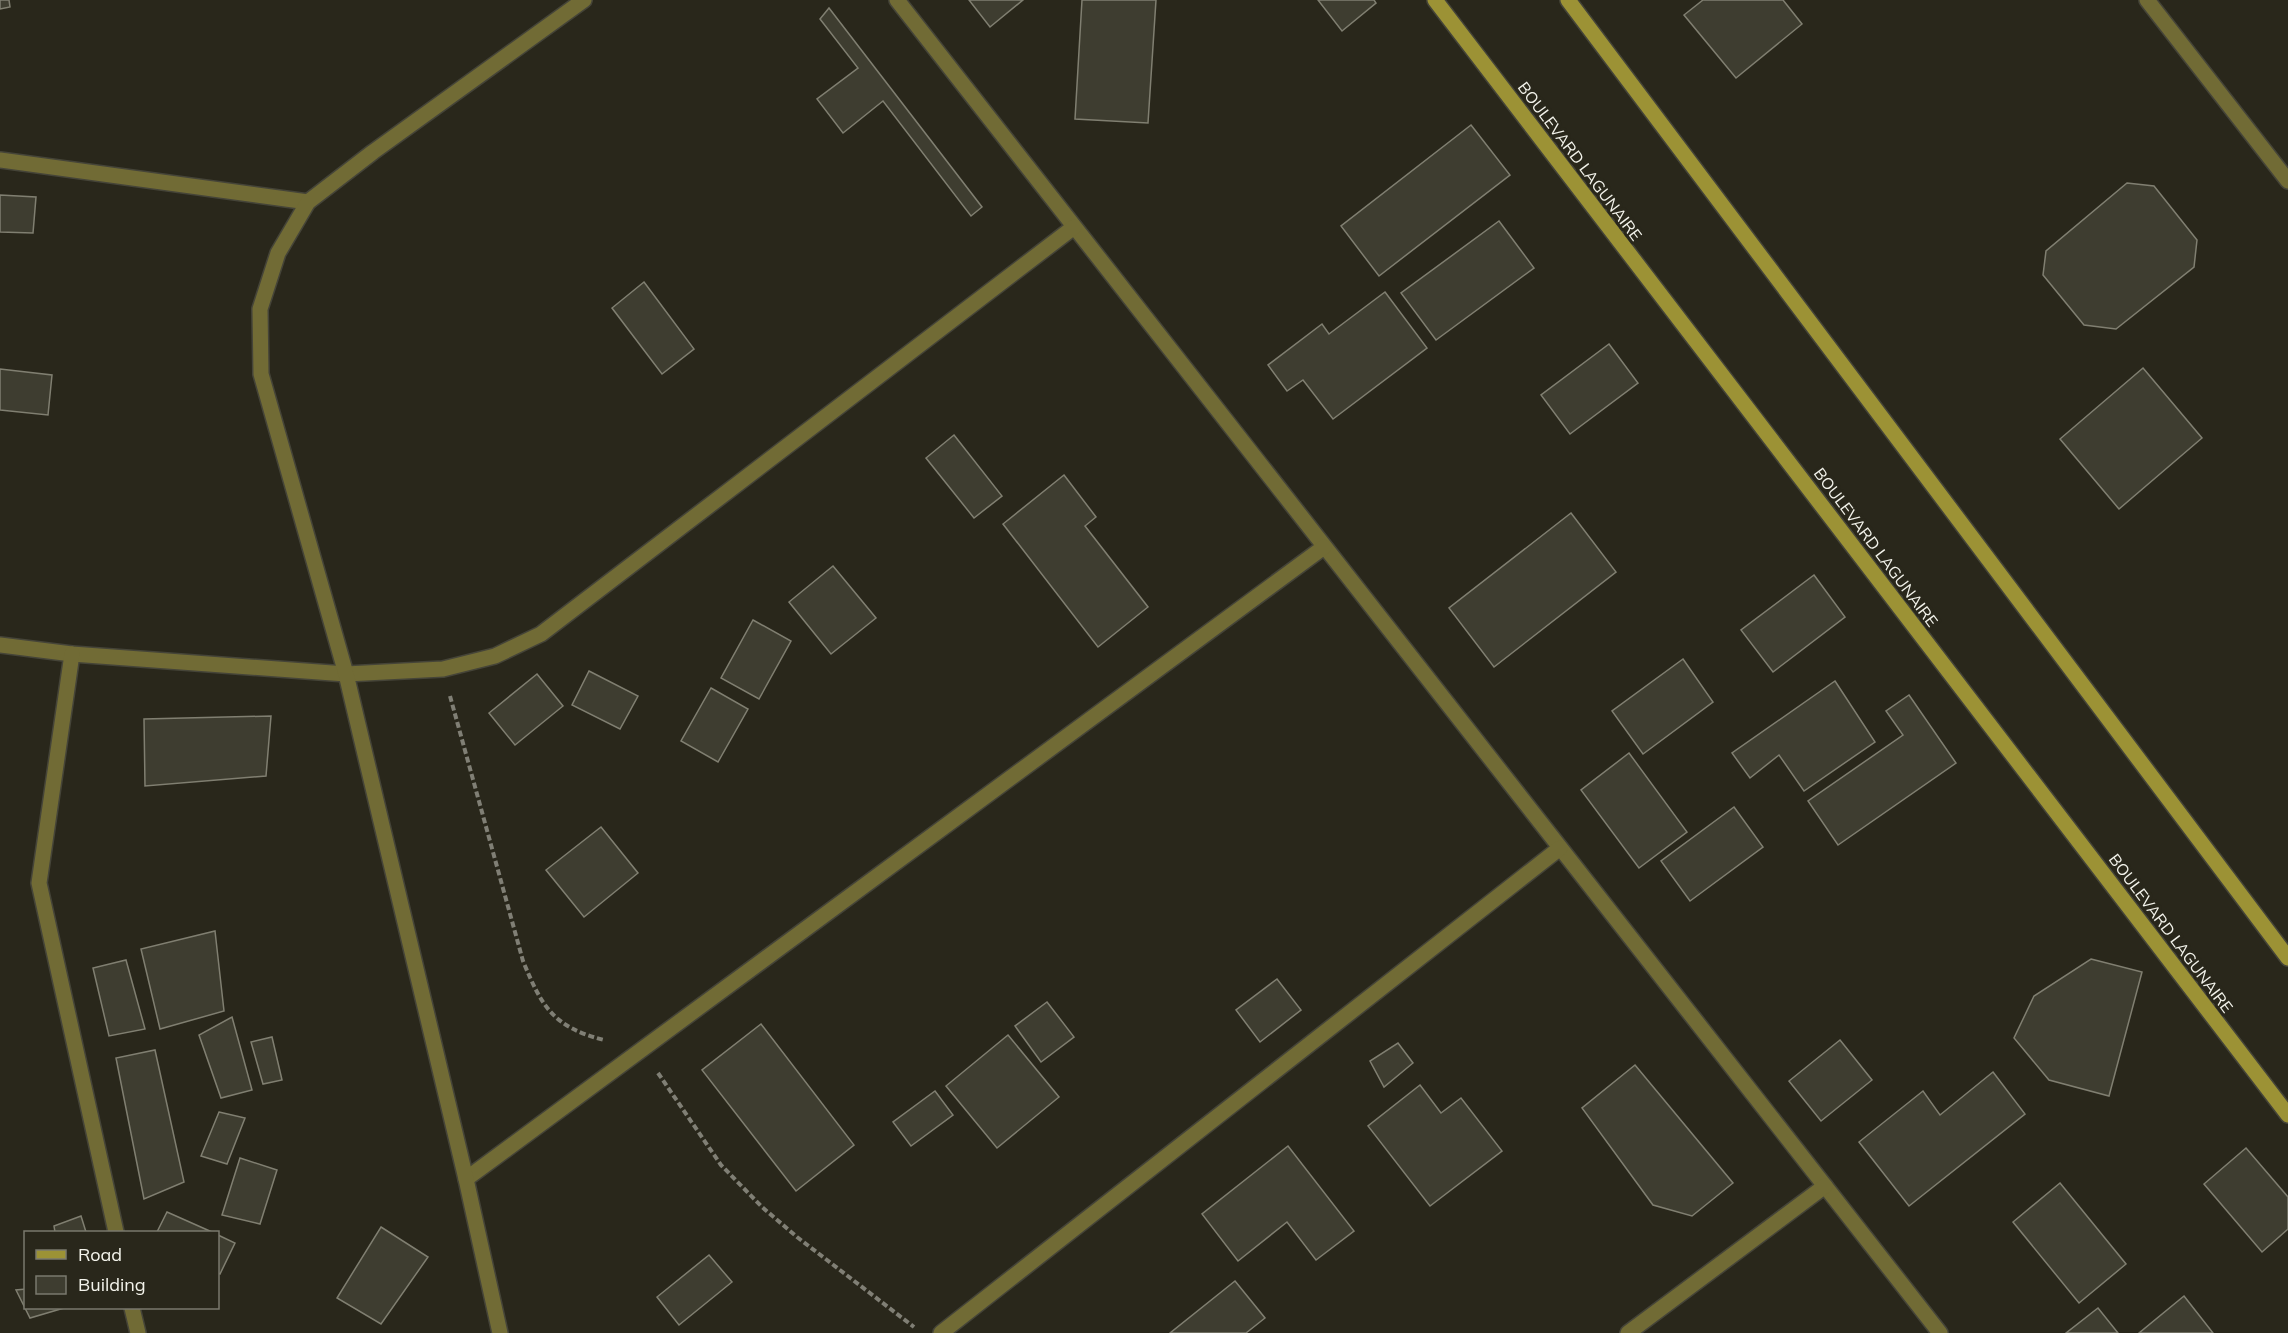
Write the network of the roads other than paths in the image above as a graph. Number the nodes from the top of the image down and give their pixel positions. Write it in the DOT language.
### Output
graph roads {
  1 [pos="584,0"];
  2 [pos="897,0"];
  3 [pos="1435,0"];
  4 [pos="1568,0"];
  5 [pos="2148,0"];
  6 [pos="0,160"];
  7 [pos="2288,181"];
  8 [pos="308,202"];
  9 [pos="1074,227"];
  10 [pos="1324,547"];
  11 [pos="0,645"];
  12 [pos="72,654"];
  13 [pos="346,674"];
  14 [pos="1560,848"];
  15 [pos="2288,958"];
  16 [pos="2288,1115"];
  17 [pos="466,1179"];
  18 [pos="1824,1186"];
  19 [pos="116,1231"];
  20 [pos="132,1309"];
  21 [pos="138,1333"];
  22 [pos="500,1333"];
  23 [pos="941,1333"];
  24 [pos="1628,1333"];
  25 [pos="1940,1333"];
  1 -- 8 [label="street"];
  2 -- 9 [label="street"];
  3 -- 16 [label="main road, BOULEVARD LAGUNAIRE"];
  4 -- 15 [label="main road"];
  5 -- 7 [label="street"];
  6 -- 8 [label="street"];
  8 -- 13 [label="street"];
  9 -- 10 [label="street"];
  9 -- 13 [label="street"];
  10 -- 14 [label="street"];
  10 -- 17 [label="street"];
  11 -- 12 [label="street"];
  12 -- 13 [label="street"];
  12 -- 19 [label="street"];
  13 -- 17 [label="street"];
  14 -- 18 [label="street"];
  14 -- 23 [label="street"];
  17 -- 22 [label="street"];
  18 -- 24 [label="street"];
  18 -- 25 [label="street"];
  20 -- 21 [label="street"];
}
